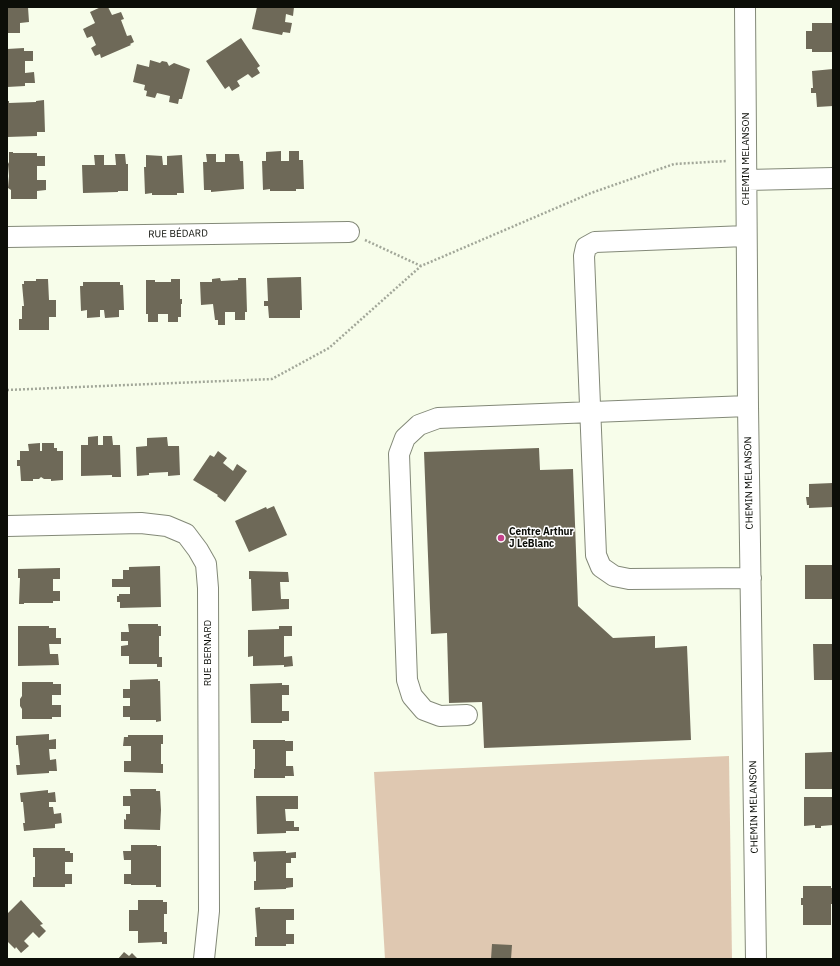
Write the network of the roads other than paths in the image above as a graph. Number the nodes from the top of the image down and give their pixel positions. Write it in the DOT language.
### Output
graph roads {
  1 [pos="745,7"];
  2 [pos="833,178"];
  3 [pos="747,180"];
  4 [pos="348,232"];
  5 [pos="746,236"];
  6 [pos="7,237"];
  7 [pos="748,406"];
  8 [pos="590,412"];
  9 [pos="7,526"];
  10 [pos="751,578"];
  11 [pos="467,715"];
  12 [pos="204,959"];
  13 [pos="756,959"];
  1 -- 3 [label="street, CHEMIN MELANSON"];
  2 -- 3 [label="street"];
  3 -- 5 [label="street, CHEMIN MELANSON"];
  4 -- 6 [label="street, RUE BÉDARD"];
  5 -- 7 [label="street, CHEMIN MELANSON"];
  5 -- 8 [label="street"];
  7 -- 8 [label="street"];
  7 -- 10 [label="street, CHEMIN MELANSON"];
  8 -- 10 [label="street"];
  8 -- 11 [label="street"];
  9 -- 12 [label="street, RUE BERNARD"];
  10 -- 13 [label="street, CHEMIN MELANSON"];
}
